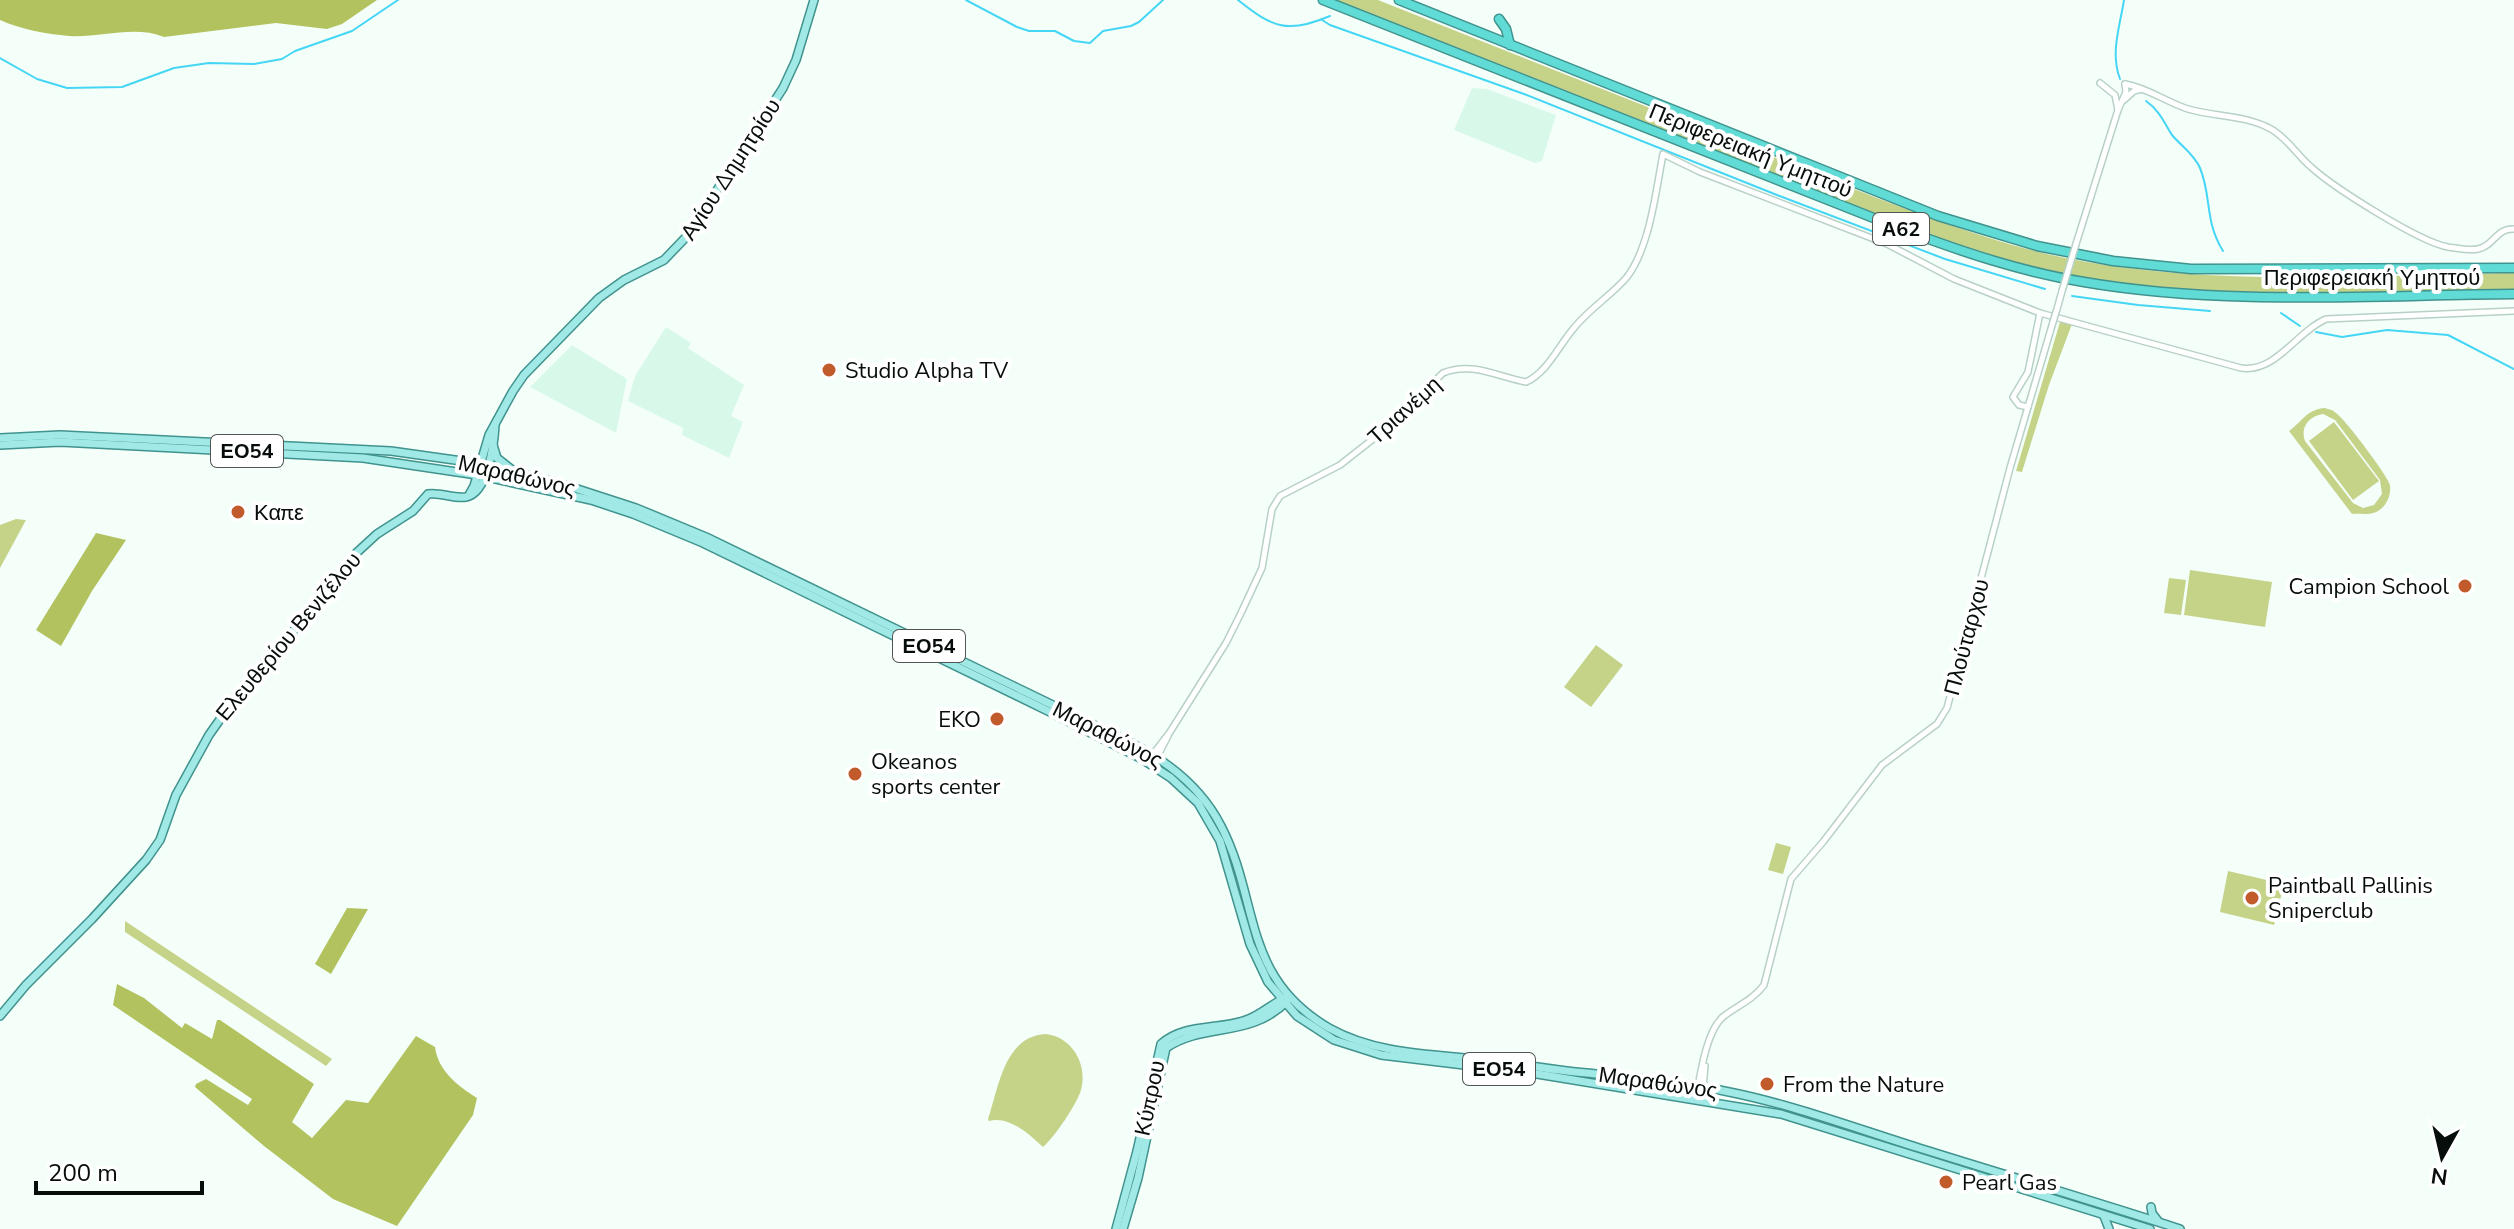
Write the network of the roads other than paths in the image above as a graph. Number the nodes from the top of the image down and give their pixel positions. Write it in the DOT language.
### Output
graph roads {
  1 [pos="814,0"];
  2 [pos="1323,0"];
  3 [pos="1399,0"];
  4 [pos="1499,19"];
  5 [pos="1510,45"];
  6 [pos="2100,83"];
  7 [pos="2143,89"];
  8 [pos="2120,100"];
  9 [pos="2514,229"];
  10 [pos="2514,268"];
  11 [pos="2514,294"];
  12 [pos="2514,311"];
  13 [pos="2040,313"];
  14 [pos="2028,407"];
  15 [pos="495,425"];
  16 [pos="0,438"];
  17 [pos="493,441"];
  18 [pos="0,445"];
  19 [pos="484,465"];
  20 [pos="463,472"];
  21 [pos="516,472"];
  22 [pos="481,476"];
  23 [pos="470,494"];
  24 [pos="1155,755"];
  25 [pos="1150,764"];
  26 [pos="1291,997"];
  27 [pos="1283,1001"];
  28 [pos="0,1016"];
  29 [pos="1698,1091"];
  30 [pos="2151,1207"];
  31 [pos="2103,1214"];
  32 [pos="2159,1222"];
  33 [pos="1116,1229"];
  34 [pos="1123,1229"];
  35 [pos="2109,1229"];
  36 [pos="2150,1229"];
  37 [pos="2180,1229"];
  1 -- 15 [label="main road, Αγίου Δημητρίου"];
  2 -- 11 [label="highway, Περιφερειακή Υμηττού / Α62"];
  3 -- 5 [label="highway, Περιφερειακή Υμηττού / Α62"];
  4 -- 5 [label="highway"];
  5 -- 10 [label="highway, Περιφερειακή Υμηττού / Α62"];
  6 -- 8 [label="street"];
  7 -- 8 [label="street"];
  7 -- 8 [label="street, Πλούταρχου"];
  7 -- 9 [label="street"];
  8 -- 14 [label="street, Πλούταρχου, bridge"];
  12 -- 13 [label="street"];
  13 -- 14 [label="street"];
  13 -- 24 [label="street, Τριανέμη"];
  14 -- 29 [label="street, Πλούταρχου"];
  15 -- 17 [label="main road"];
  15 -- 19 [label="main road"];
  16 -- 19 [label="main road, Μαραθώνος / ΕΟ54"];
  17 -- 19 [label="main road"];
  17 -- 21 [label="main road"];
  18 -- 20 [label="main road, Μαραθώνος / ΕΟ54"];
  19 -- 21 [label="main road, Μαραθώνος / ΕΟ54"];
  19 -- 22 [label="main road"];
  20 -- 22 [label="main road, Μαραθώνος / ΕΟ54"];
  20 -- 23 [label="main road"];
  21 -- 24 [label="main road, Μαραθώνος / ΕΟ54"];
  22 -- 23 [label="main road"];
  22 -- 25 [label="main road, Μαραθώνος / ΕΟ54"];
  23 -- 28 [label="main road, Ελευθερίου Βενιζέλου"];
  24 -- 25 [label="street, Τριανέμη"];
  24 -- 26 [label="main road, Μαραθώνος / ΕΟ54"];
  25 -- 27 [label="main road, Μαραθώνος / ΕΟ54"];
  26 -- 27 [label="main road, Κύπρου"];
  26 -- 29 [label="main road, Μαραθώνος / ΕΟ54"];
  27 -- 29 [label="main road, Μαραθώνος / ΕΟ54"];
  27 -- 33 [label="main road, Κύπρου"];
  27 -- 34 [label="main road, Κύπρου"];
  29 -- 31 [label="main road, Μαραθώνος / ΕΟ54"];
  29 -- 32 [label="main road, Μαραθώνος / ΕΟ54"];
  30 -- 32 [label="main road"];
  31 -- 35 [label="main road"];
  31 -- 36 [label="main road, Μαραθώνος / ΕΟ54"];
  32 -- 37 [label="main road, Μαραθώνος / ΕΟ54"];
}
